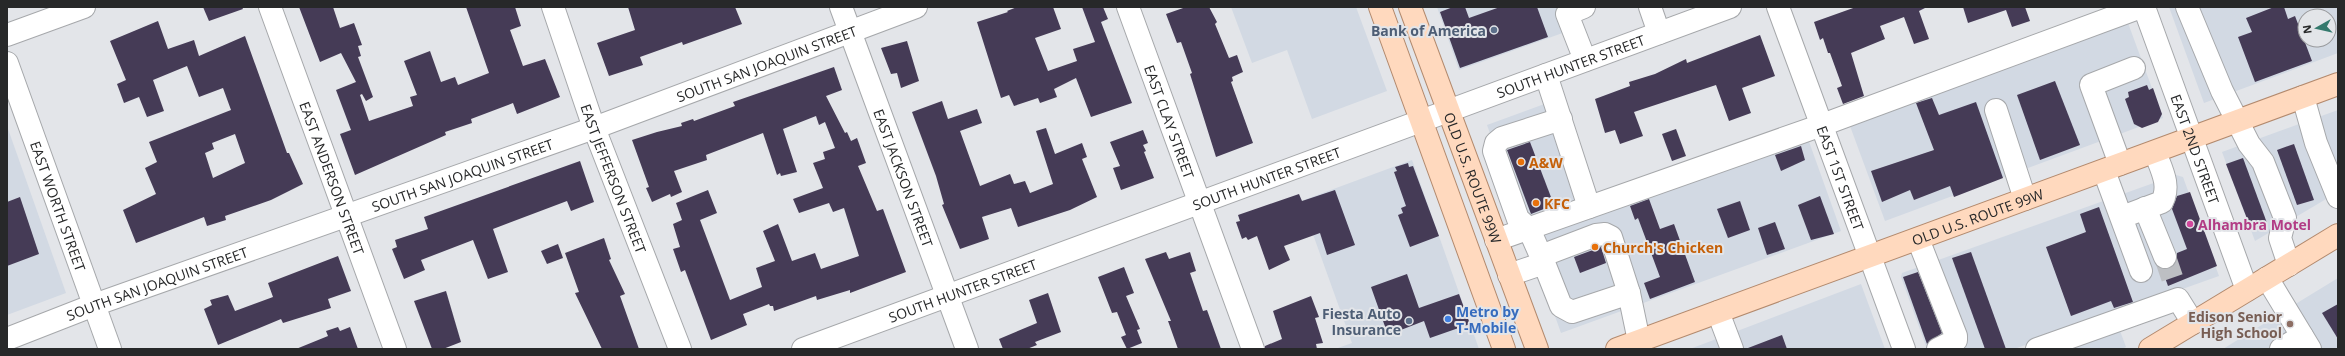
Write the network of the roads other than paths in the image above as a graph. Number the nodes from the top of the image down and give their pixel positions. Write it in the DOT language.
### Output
graph roads {
  1 [pos="84,7"];
  2 [pos="270,7"];
  3 [pos="553,7"];
  4 [pos="841,7"];
  5 [pos="916,7"];
  6 [pos="1128,7"];
  7 [pos="1380,7"];
  8 [pos="1410,7"];
  9 [pos="1650,7"];
  10 [pos="1730,7"];
  11 [pos="1778,7"];
  12 [pos="2142,7"];
  13 [pos="2187,7"];
  14 [pos="1572,9"];
  15 [pos="850,32"];
  16 [pos="1659,33"];
  17 [pos="7,35"];
  18 [pos="1585,60"];
  19 [pos="7,63"];
  20 [pos="2134,68"];
  21 [pos="1546,75"];
  22 [pos="2338,84"];
  23 [pos="2303,97"];
  24 [pos="1996,110"];
  25 [pos="1447,111"];
  26 [pos="1561,119"];
  27 [pos="1420,121"];
  28 [pos="2239,121"];
  29 [pos="1822,125"];
  30 [pos="594,128"];
  31 [pos="2192,138"];
  32 [pos="2155,152"];
  33 [pos="2112,168"];
  34 [pos="2338,197"];
  35 [pos="2025,200"];
  36 [pos="1199,202"];
  37 [pos="2153,205"];
  38 [pos="1589,208"];
  39 [pos="346,216"];
  40 [pos="2122,217"];
  41 [pos="1529,228"];
  42 [pos="2337,237"];
  43 [pos="1918,238"];
  44 [pos="1496,240"];
  45 [pos="1870,257"];
  46 [pos="2165,257"];
  47 [pos="1542,259"];
  48 [pos="2289,265"];
  49 [pos="2141,271"];
  50 [pos="1509,275"];
  51 [pos="2267,278"];
  52 [pos="2247,290"];
  53 [pos="1629,293"];
  54 [pos="947,295"];
  55 [pos="94,305"];
  56 [pos="1718,312"];
  57 [pos="2193,323"];
  58 [pos="7,339"];
  59 [pos="1645,343"];
  60 [pos="2306,343"];
  61 [pos="1947,345"];
  62 [pos="2154,348"];
  63 [pos="110,349"];
  64 [pos="395,349"];
  65 [pos="680,349"];
  66 [pos="803,349"];
  67 [pos="967,349"];
  68 [pos="1253,349"];
  69 [pos="1504,349"];
  70 [pos="1537,349"];
  71 [pos="1617,349"];
  72 [pos="1732,349"];
  73 [pos="1904,349"];
  74 [pos="2037,349"];
  75 [pos="2281,349"];
  1 -- 17 [label="street"];
  2 -- 39 [label="street, EAST ANDERSON STREET"];
  3 -- 30 [label="street, EAST JEFFERSON STREET"];
  4 -- 15 [label="street, EAST JACKSON STREET"];
  5 -- 15 [label="street, SOUTH SAN JOAQUIN STREET"];
  6 -- 36 [label="street, EAST CLAY STREET"];
  7 -- 27 [label="main road, OLD U.S. ROUTE 99W"];
  8 -- 25 [label="main road, OLD U.S. ROUTE 99W"];
  9 -- 16 [label="street"];
  10 -- 16 [label="street, SOUTH HUNTER STREET"];
  11 -- 29 [label="street, EAST 1ST STREET"];
  12 -- 29 [label="street"];
  12 -- 31 [label="street, EAST 2ND STREET"];
  13 -- 28 [label="street"];
  14 -- 18 [label="street"];
  15 -- 30 [label="street, SOUTH SAN JOAQUIN STREET"];
  15 -- 54 [label="street, EAST JACKSON STREET"];
  16 -- 18 [label="street, SOUTH HUNTER STREET"];
  18 -- 21 [label="street, SOUTH HUNTER STREET"];
  19 -- 55 [label="street, EAST WORTH STREET"];
  20 -- 33 [label="street"];
  21 -- 25 [label="street, SOUTH HUNTER STREET"];
  21 -- 26 [label="street"];
  22 -- 23 [label="main road, OLD U.S. ROUTE 99W"];
  23 -- 28 [label="main road, OLD U.S. ROUTE 99W"];
  23 -- 34 [label="street"];
  24 -- 35 [label="street"];
  25 -- 27 [label="street, SOUTH HUNTER STREET"];
  25 -- 44 [label="main road, OLD U.S. ROUTE 99W"];
  26 -- 38 [label="street"];
  26 -- 41 [label="street"];
  27 -- 36 [label="street, SOUTH HUNTER STREET"];
  27 -- 69 [label="main road, OLD U.S. ROUTE 99W"];
  28 -- 31 [label="main road, OLD U.S. ROUTE 99W"];
  28 -- 48 [label="street"];
  29 -- 38 [label="street"];
  29 -- 45 [label="street, EAST 1ST STREET"];
  30 -- 39 [label="street, SOUTH SAN JOAQUIN STREET"];
  30 -- 65 [label="street, EAST JEFFERSON STREET"];
  31 -- 32 [label="main road, OLD U.S. ROUTE 99W"];
  31 -- 52 [label="street, EAST 2ND STREET"];
  32 -- 33 [label="main road, OLD U.S. ROUTE 99W"];
  32 -- 37 [label="street"];
  33 -- 35 [label="main road, OLD U.S. ROUTE 99W"];
  33 -- 40 [label="street"];
  35 -- 43 [label="main road, OLD U.S. ROUTE 99W"];
  36 -- 54 [label="street, SOUTH HUNTER STREET"];
  36 -- 68 [label="street, EAST CLAY STREET"];
  37 -- 40 [label="street"];
  37 -- 46 [label="street"];
  38 -- 41 [label="street"];
  39 -- 55 [label="street, SOUTH SAN JOAQUIN STREET"];
  39 -- 64 [label="street, EAST ANDERSON STREET"];
  40 -- 49 [label="street"];
  41 -- 44 [label="street"];
  41 -- 47 [label="street"];
  42 -- 48 [label="main road"];
  43 -- 45 [label="main road, OLD U.S. ROUTE 99W"];
  43 -- 61 [label="street"];
  44 -- 50 [label="main road, OLD U.S. ROUTE 99W"];
  45 -- 56 [label="main road, OLD U.S. ROUTE 99W"];
  45 -- 73 [label="street, EAST 1ST STREET"];
  47 -- 50 [label="street"];
  47 -- 53 [label="street"];
  47 -- 53 [label="street"];
  48 -- 51 [label="main road"];
  50 -- 70 [label="main road, OLD U.S. ROUTE 99W"];
  51 -- 52 [label="main road"];
  51 -- 60 [label="street"];
  52 -- 57 [label="main road"];
  53 -- 59 [label="street"];
  54 -- 66 [label="street, SOUTH HUNTER STREET"];
  54 -- 67 [label="street, EAST JACKSON STREET"];
  55 -- 58 [label="street, SOUTH SAN JOAQUIN STREET"];
  55 -- 63 [label="street, EAST WORTH STREET"];
  56 -- 59 [label="main road, OLD U.S. ROUTE 99W"];
  56 -- 72 [label="street"];
  57 -- 62 [label="main road"];
  57 -- 74 [label="street"];
  59 -- 71 [label="main road, OLD U.S. ROUTE 99W"];
  60 -- 75 [label="street"];
}
